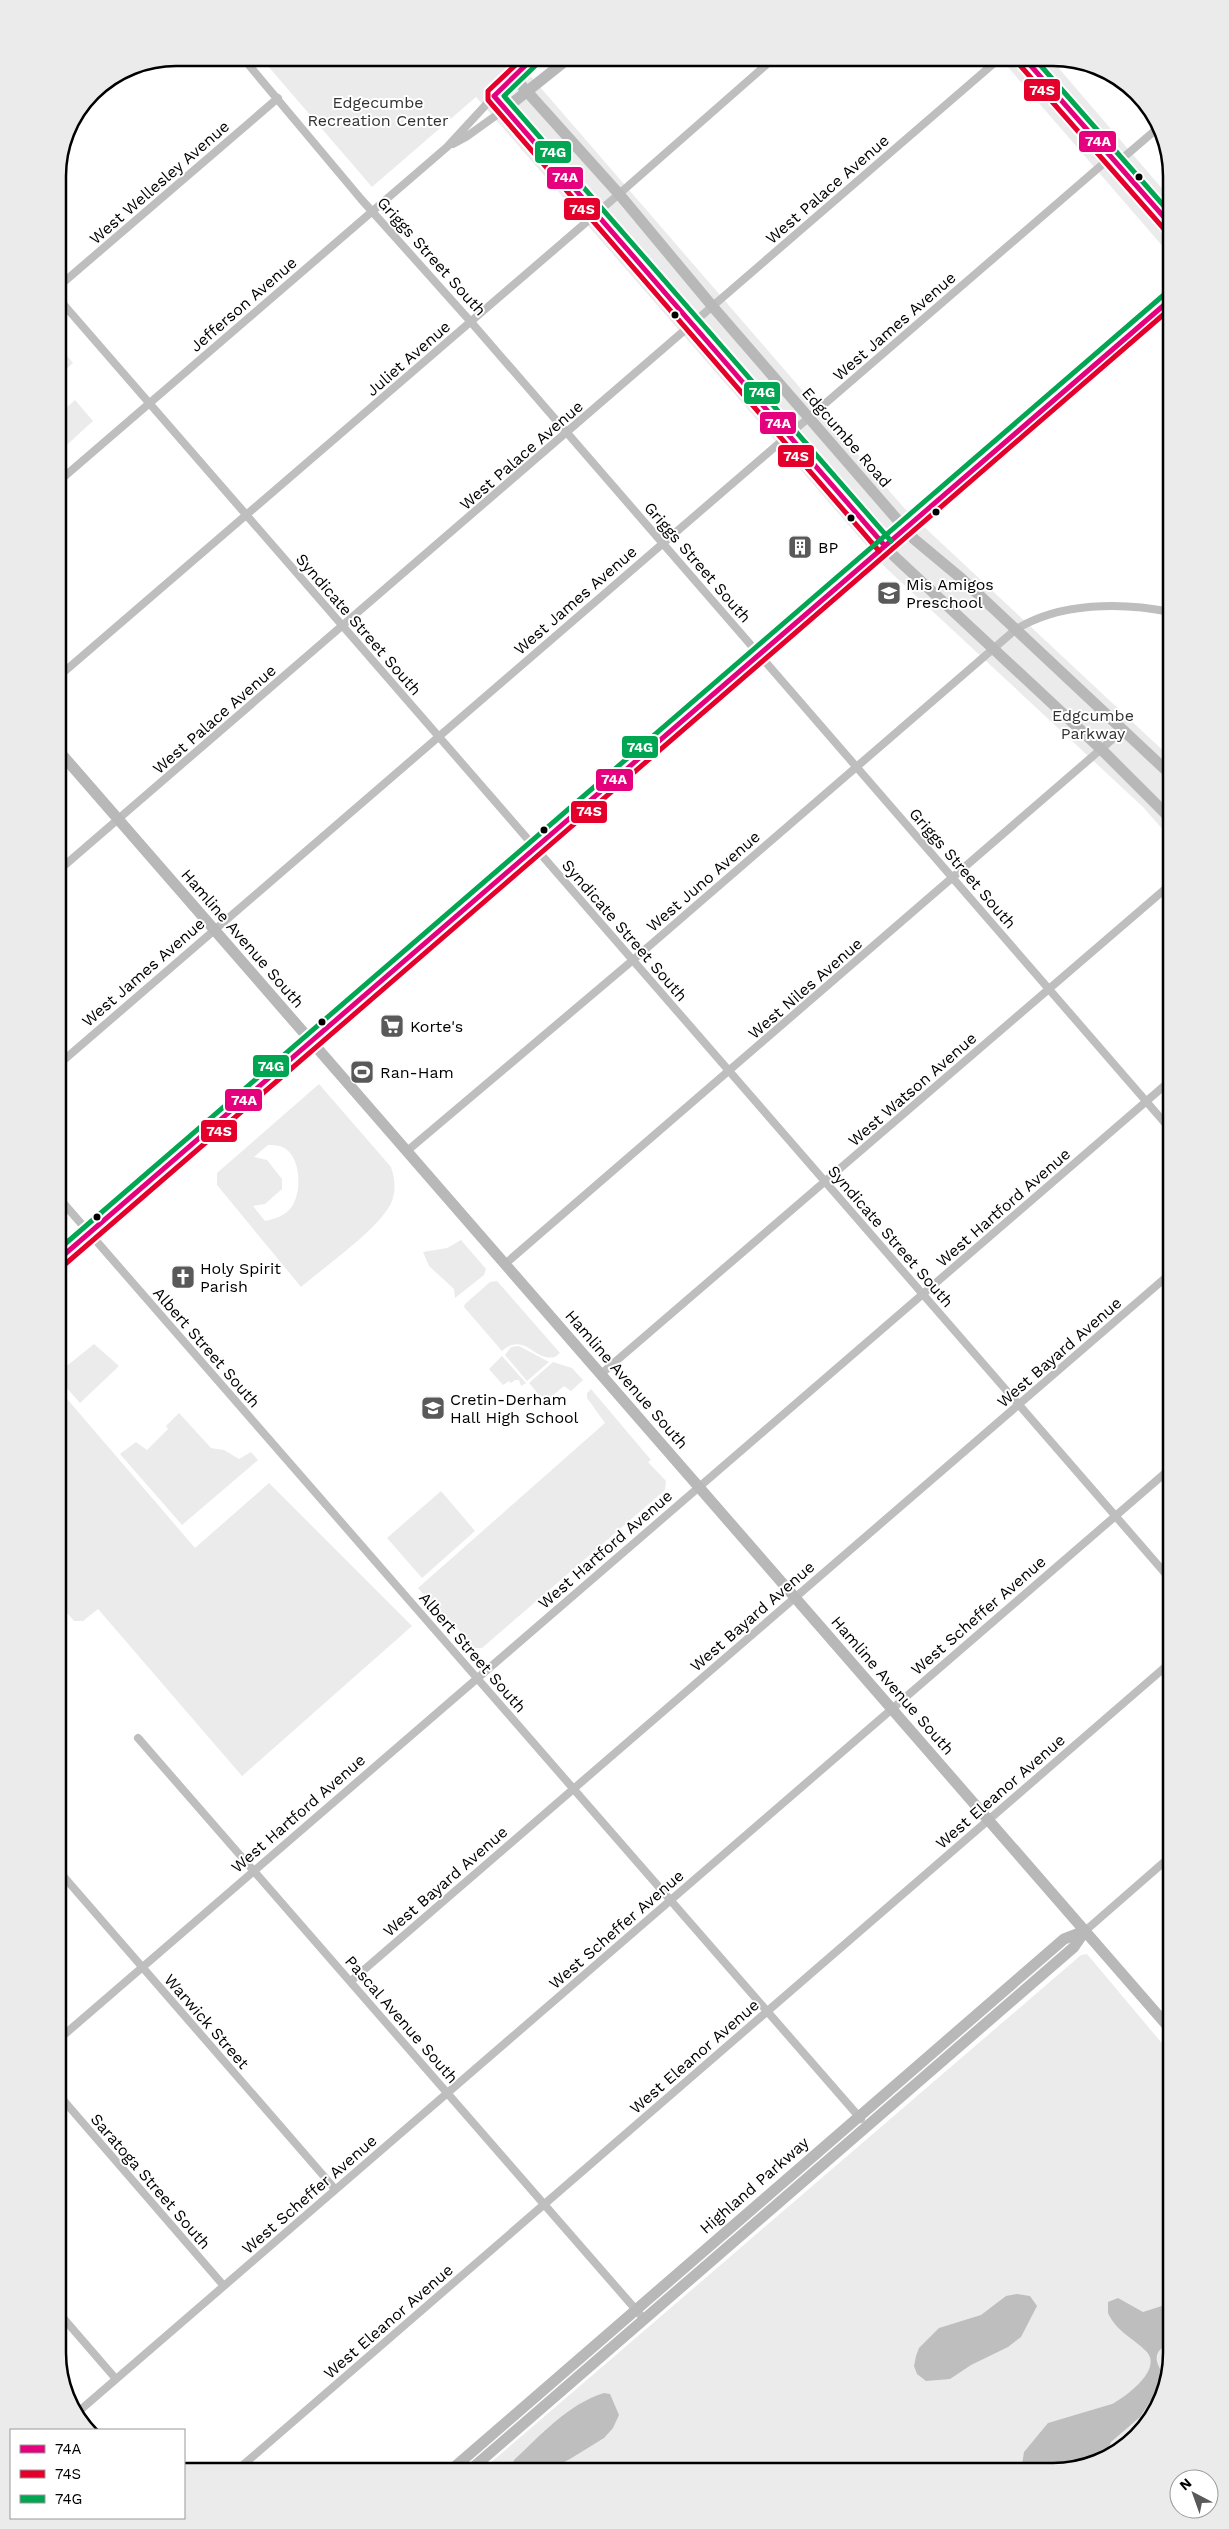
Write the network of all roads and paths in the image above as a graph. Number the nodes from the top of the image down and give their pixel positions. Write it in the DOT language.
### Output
graph roads {
  1 [pos="250,66"];
  2 [pos="524,66"];
  3 [pos="559,66"];
  4 [pos="765,66"];
  5 [pos="991,66"];
  6 [pos="1031,66"];
  7 [pos="513,76"];
  8 [pos="528,92"];
  9 [pos="494,96"];
  10 [pos="278,98"];
  11 [pos="505,108"];
  12 [pos="1153,132"];
  13 [pos="447,147"];
  14 [pos="1114,160"];
  15 [pos="619,194"];
  16 [pos="373,210"];
  17 [pos="596,214"];
  18 [pos="1163,215"];
  19 [pos="66,280"];
  20 [pos="66,307"];
  21 [pos="712,307"];
  22 [pos="1163,307"];
  23 [pos="471,322"];
  24 [pos="692,324"];
  25 [pos="149,403"];
  26 [pos="809,418"];
  27 [pos="568,433"];
  28 [pos="788,435"];
  29 [pos="66,475"];
  30 [pos="246,515"];
  31 [pos="905,529"];
  32 [pos="663,543"];
  33 [pos="885,546"];
  34 [pos="1163,611"];
  35 [pos="343,626"];
  36 [pos="1015,630"];
  37 [pos="994,650"];
  38 [pos="759,654"];
  39 [pos="66,671"];
  40 [pos="1122,731"];
  41 [pos="439,736"];
  42 [pos="1102,750"];
  43 [pos="66,759"];
  44 [pos="857,767"];
  45 [pos="1163,767"];
  46 [pos="1163,809"];
  47 [pos="118,819"];
  48 [pos="535,847"];
  49 [pos="66,864"];
  50 [pos="954,878"];
  51 [pos="1163,892"];
  52 [pos="214,930"];
  53 [pos="633,960"];
  54 [pos="1050,989"];
  55 [pos="311,1040"];
  56 [pos="66,1058"];
  57 [pos="729,1071"];
  58 [pos="1163,1088"];
  59 [pos="1147,1101"];
  60 [pos="1163,1120"];
  61 [pos="407,1151"];
  62 [pos="825,1182"];
  63 [pos="66,1206"];
  64 [pos="89,1233"];
  65 [pos="66,1253"];
  66 [pos="505,1264"];
  67 [pos="1163,1280"];
  68 [pos="923,1294"];
  69 [pos="601,1374"];
  70 [pos="1019,1404"];
  71 [pos="1163,1476"];
  72 [pos="699,1486"];
  73 [pos="1116,1516"];
  74 [pos="1163,1570"];
  75 [pos="795,1597"];
  76 [pos="1163,1670"];
  77 [pos="476,1678"];
  78 [pos="891,1708"];
  79 [pos="138,1738"];
  80 [pos="574,1788"];
  81 [pos="987,1820"];
  82 [pos="1163,1864"];
  83 [pos="253,1870"];
  84 [pos="66,1879"];
  85 [pos="670,1900"];
  86 [pos="1085,1931"];
  87 [pos="141,1966"];
  88 [pos="351,1981"];
  89 [pos="767,2012"];
  90 [pos="1163,2020"];
  91 [pos="66,2033"];
  92 [pos="448,2093"];
  93 [pos="66,2103"];
  94 [pos="858,2116"];
  95 [pos="867,2126"];
  96 [pos="336,2190"];
  97 [pos="544,2204"];
  98 [pos="224,2286"];
  99 [pos="636,2310"];
  100 [pos="644,2319"];
  101 [pos="66,2321"];
  102 [pos="116,2379"];
  103 [pos="82,2409"];
  104 [pos="245,2463"];
  105 [pos="459,2463"];
  106 [pos="478,2463"];
  1 -- 10 [label="street, Griggs Street South"];
  2 -- 7 [label="street"];
  3 -- 8 [label="street"];
  4 -- 15 [label="street, Juliet Avenue"];
  5 -- 21 [label="street, West Palace Avenue"];
  6 -- 14 [label="street"];
  7 -- 8 [label="street, Edgcumbe Road"];
  7 -- 9 [label="street"];
  8 -- 11 [label="street"];
  8 -- 15 [label="street, Edgcumbe Road"];
  9 -- 11 [label="street"];
  9 -- 13 [label="street, Jefferson Avenue"];
  10 -- 16 [label="street, Griggs Street South"];
  10 -- 19 [label="street, West Wellesley Avenue"];
  11 -- 13 [label="street, Jefferson Avenue"];
  11 -- 17 [label="street"];
  12 -- 14 [label="street, West James Avenue"];
  13 -- 16 [label="street, Jefferson Avenue"];
  14 -- 18 [label="street"];
  14 -- 26 [label="street, West James Avenue"];
  15 -- 17 [label="street, Juliet Avenue"];
  15 -- 21 [label="street, Edgcumbe Road"];
  16 -- 23 [label="street, Griggs Street South"];
  16 -- 25 [label="street, Jefferson Avenue"];
  17 -- 23 [label="street, Juliet Avenue"];
  17 -- 24 [label="street"];
  20 -- 25 [label="street, Syndicate Street South"];
  21 -- 24 [label="street, West Palace Avenue"];
  21 -- 26 [label="street, Edgcumbe Road"];
  22 -- 31 [label="street"];
  23 -- 27 [label="street, Griggs Street South"];
  23 -- 30 [label="street, Juliet Avenue"];
  24 -- 27 [label="street, West Palace Avenue"];
  24 -- 28 [label="street"];
  25 -- 29 [label="street, Jefferson Avenue"];
  25 -- 30 [label="street, Syndicate Street South"];
  26 -- 28 [label="street, West James Avenue"];
  26 -- 31 [label="street, Edgcumbe Road"];
  27 -- 32 [label="street, Griggs Street South"];
  27 -- 35 [label="street, West Palace Avenue"];
  28 -- 32 [label="street, West James Avenue"];
  28 -- 33 [label="street"];
  30 -- 35 [label="street, Syndicate Street South"];
  30 -- 39 [label="street, Juliet Avenue"];
  31 -- 33 [label="street"];
  31 -- 36 [label="street, Edgcumbe Road"];
  32 -- 38 [label="street, Griggs Street South"];
  32 -- 41 [label="street, West James Avenue"];
  33 -- 37 [label="street"];
  33 -- 38 [label="street"];
  34 -- 36 [label="street, West Juno Avenue"];
  35 -- 41 [label="street, Syndicate Street South"];
  35 -- 47 [label="street, West Palace Avenue"];
  36 -- 37 [label="street, West Juno Avenue"];
  36 -- 40 [label="street, Edgcumbe Road"];
  37 -- 42 [label="street"];
  37 -- 44 [label="street, West Juno Avenue"];
  38 -- 44 [label="street, Griggs Street South"];
  38 -- 48 [label="street"];
  40 -- 42 [label="street, West Niles Avenue"];
  40 -- 45 [label="street, Edgcumbe Road"];
  41 -- 48 [label="street, Syndicate Street South"];
  41 -- 52 [label="street, West James Avenue"];
  42 -- 46 [label="street"];
  42 -- 50 [label="street, West Niles Avenue"];
  43 -- 47 [label="street, Hamline Avenue South"];
  44 -- 50 [label="street, Griggs Street South"];
  44 -- 53 [label="street, West Juno Avenue"];
  47 -- 49 [label="street, West Palace Avenue"];
  47 -- 52 [label="street, Hamline Avenue South"];
  48 -- 53 [label="street, Syndicate Street South"];
  48 -- 55 [label="street"];
  50 -- 54 [label="street, Griggs Street South"];
  50 -- 57 [label="street, West Niles Avenue"];
  51 -- 54 [label="street, West Watson Avenue"];
  52 -- 55 [label="street, Hamline Avenue South"];
  52 -- 56 [label="street, West James Avenue"];
  53 -- 57 [label="street, Syndicate Street South"];
  53 -- 61 [label="street, West Juno Avenue"];
  54 -- 59 [label="street, Griggs Street South"];
  54 -- 62 [label="street, West Watson Avenue"];
  55 -- 61 [label="street, Hamline Avenue South"];
  55 -- 64 [label="street"];
  57 -- 62 [label="street, Syndicate Street South"];
  57 -- 66 [label="street, West Niles Avenue"];
  58 -- 59 [label="street, West Hartford Avenue"];
  59 -- 60 [label="street, Griggs Street South"];
  59 -- 68 [label="street, West Hartford Avenue"];
  61 -- 66 [label="street, Hamline Avenue South"];
  62 -- 68 [label="street, Syndicate Street South"];
  62 -- 69 [label="street, West Watson Avenue"];
  63 -- 64 [label="street, Albert Street South"];
  64 -- 65 [label="street"];
  64 -- 77 [label="street, Albert Street South"];
  66 -- 69 [label="street, Hamline Avenue South"];
  67 -- 70 [label="street, West Bayard Avenue"];
  68 -- 70 [label="street, Syndicate Street South"];
  68 -- 72 [label="street, West Hartford Avenue"];
  69 -- 72 [label="street, Hamline Avenue South"];
  70 -- 73 [label="street, Syndicate Street South"];
  70 -- 75 [label="street, West Bayard Avenue"];
  71 -- 73 [label="street, West Scheffer Avenue"];
  72 -- 75 [label="street, Hamline Avenue South"];
  72 -- 77 [label="street, West Hartford Avenue"];
  73 -- 74 [label="street, Syndicate Street South"];
  73 -- 78 [label="street, West Scheffer Avenue"];
  75 -- 78 [label="street, Hamline Avenue South"];
  75 -- 80 [label="street, West Bayard Avenue"];
  76 -- 81 [label="street, West Eleanor Avenue"];
  77 -- 80 [label="street, Albert Street South"];
  77 -- 83 [label="street, West Hartford Avenue"];
  78 -- 81 [label="street, Hamline Avenue South"];
  78 -- 85 [label="street, West Scheffer Avenue"];
  79 -- 83 [label="street, Pascal Avenue South"];
  80 -- 85 [label="street, Albert Street South"];
  80 -- 88 [label="street, West Bayard Avenue"];
  81 -- 86 [label="street, Hamline Avenue South"];
  81 -- 89 [label="street, West Eleanor Avenue"];
  82 -- 86 [label="street, Highland Parkway"];
  83 -- 87 [label="street, West Hartford Avenue"];
  83 -- 88 [label="street, Pascal Avenue South"];
  84 -- 87 [label="street, Warwick Street"];
  85 -- 89 [label="street, Albert Street South"];
  85 -- 92 [label="street, West Scheffer Avenue"];
  86 -- 90 [label="street, Hamline Avenue South"];
  86 -- 94 [label="street, Highland Parkway"];
  86 -- 95 [label="street, Highland Parkway"];
  87 -- 91 [label="street, West Hartford Avenue"];
  87 -- 96 [label="street, Warwick Street"];
  88 -- 92 [label="street, Pascal Avenue South"];
  89 -- 94 [label="street, Albert Street South"];
  89 -- 97 [label="street, West Eleanor Avenue"];
  92 -- 96 [label="street, West Scheffer Avenue"];
  92 -- 97 [label="street, Pascal Avenue South"];
  93 -- 98 [label="street, Saratoga Street South"];
  94 -- 95 [label="street, Albert Street South"];
  94 -- 99 [label="street, Highland Parkway"];
  95 -- 100 [label="street, Highland Parkway"];
  96 -- 98 [label="street, West Scheffer Avenue"];
  97 -- 99 [label="street, Pascal Avenue South"];
  97 -- 104 [label="street, West Eleanor Avenue"];
  98 -- 102 [label="street, West Scheffer Avenue"];
  99 -- 100 [label="street, Pascal Avenue South"];
  99 -- 105 [label="street, Highland Parkway"];
  100 -- 106 [label="street, Highland Parkway"];
  101 -- 102 [label="street"];
  102 -- 103 [label="street, West Scheffer Avenue"];
}
